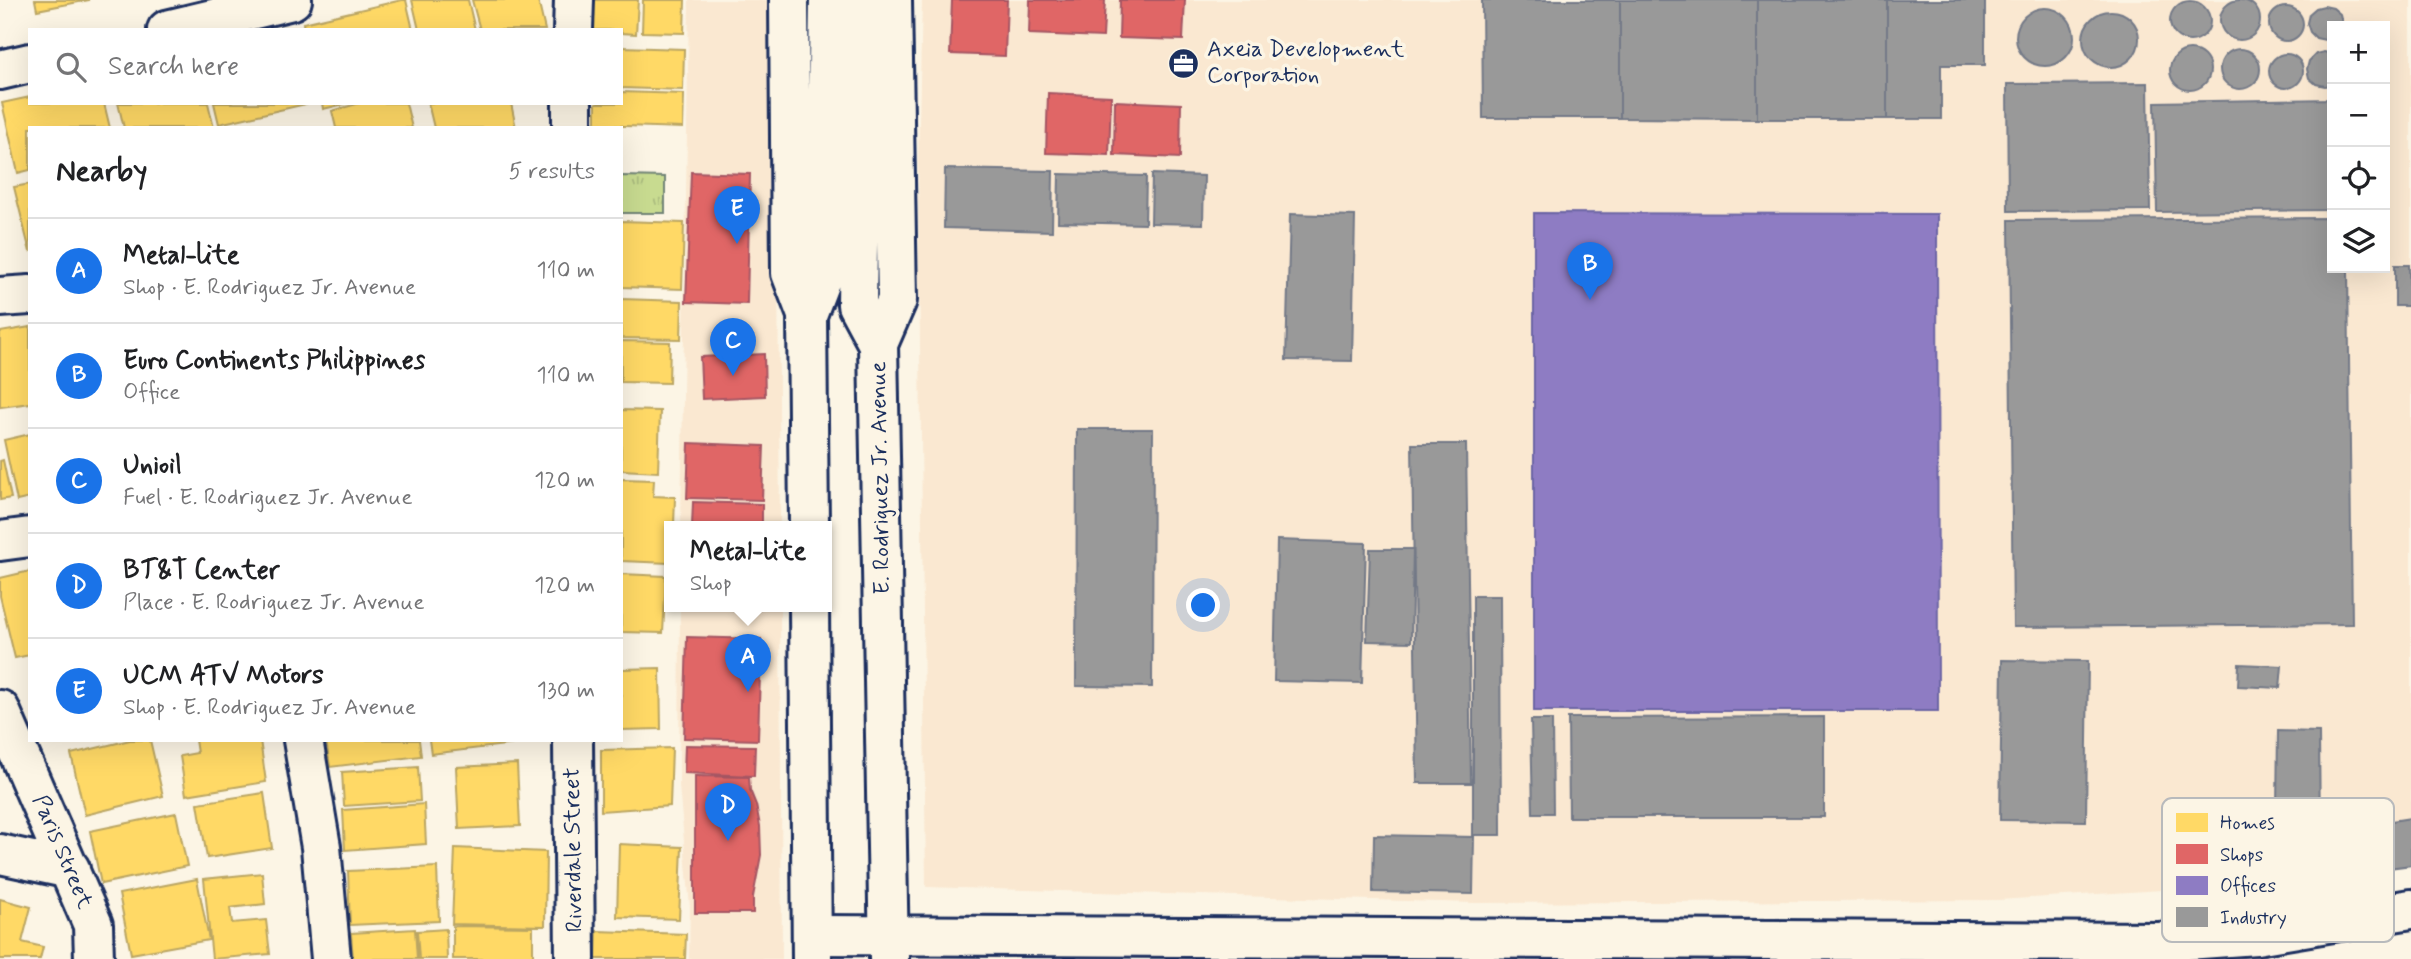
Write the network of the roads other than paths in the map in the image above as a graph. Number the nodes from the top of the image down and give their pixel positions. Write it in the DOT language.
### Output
graph roads {
  1 [pos="292,0"];
  2 [pos="574,0"];
  3 [pos="789,0"];
  4 [pos="829,0"];
  5 [pos="862,0"];
  6 [pos="892,0"];
  7 [pos="175,28"];
  8 [pos="573,28"];
  9 [pos="28,63"];
  10 [pos="0,70"];
  11 [pos="572,105"];
  12 [pos="572,126"];
  13 [pos="841,267"];
  14 [pos="28,295"];
  15 [pos="0,297"];
  16 [pos="807,315"];
  17 [pos="878,345"];
  18 [pos="809,521"];
  19 [pos="28,537"];
  20 [pos="0,541"];
  21 [pos="809,612"];
  22 [pos="0,710"];
  23 [pos="303,742"];
  24 [pos="573,742"];
  25 [pos="0,854"];
  26 [pos="70,869"];
  27 [pos="2162,942"];
  28 [pos="812,947"];
  29 [pos="889,948"];
  30 [pos="94,959"];
  31 [pos="331,959"];
  32 [pos="575,959"];
  1 -- 7 [label="street"];
  2 -- 8 [label="street"];
  3 -- 16 [label="street"];
  4 -- 13 [label="street"];
  5 -- 13 [label="street"];
  6 -- 17 [label="street, E. Rodriguez Jr. Avenue"];
  9 -- 10 [label="street"];
  11 -- 12 [label="street"];
  13 -- 16 [label="street"];
  13 -- 17 [label="street"];
  14 -- 15 [label="street"];
  16 -- 18 [label="street"];
  17 -- 29 [label="street, E. Rodriguez Jr. Avenue"];
  19 -- 20 [label="street"];
  21 -- 28 [label="street"];
  22 -- 26 [label="street, Paris Street"];
  23 -- 31 [label="street"];
  24 -- 32 [label="street, Riverdale Street"];
  25 -- 26 [label="street"];
  26 -- 30 [label="street, Paris Street"];
  27 -- 29 [label="street"];
  28 -- 29 [label="street"];
}
